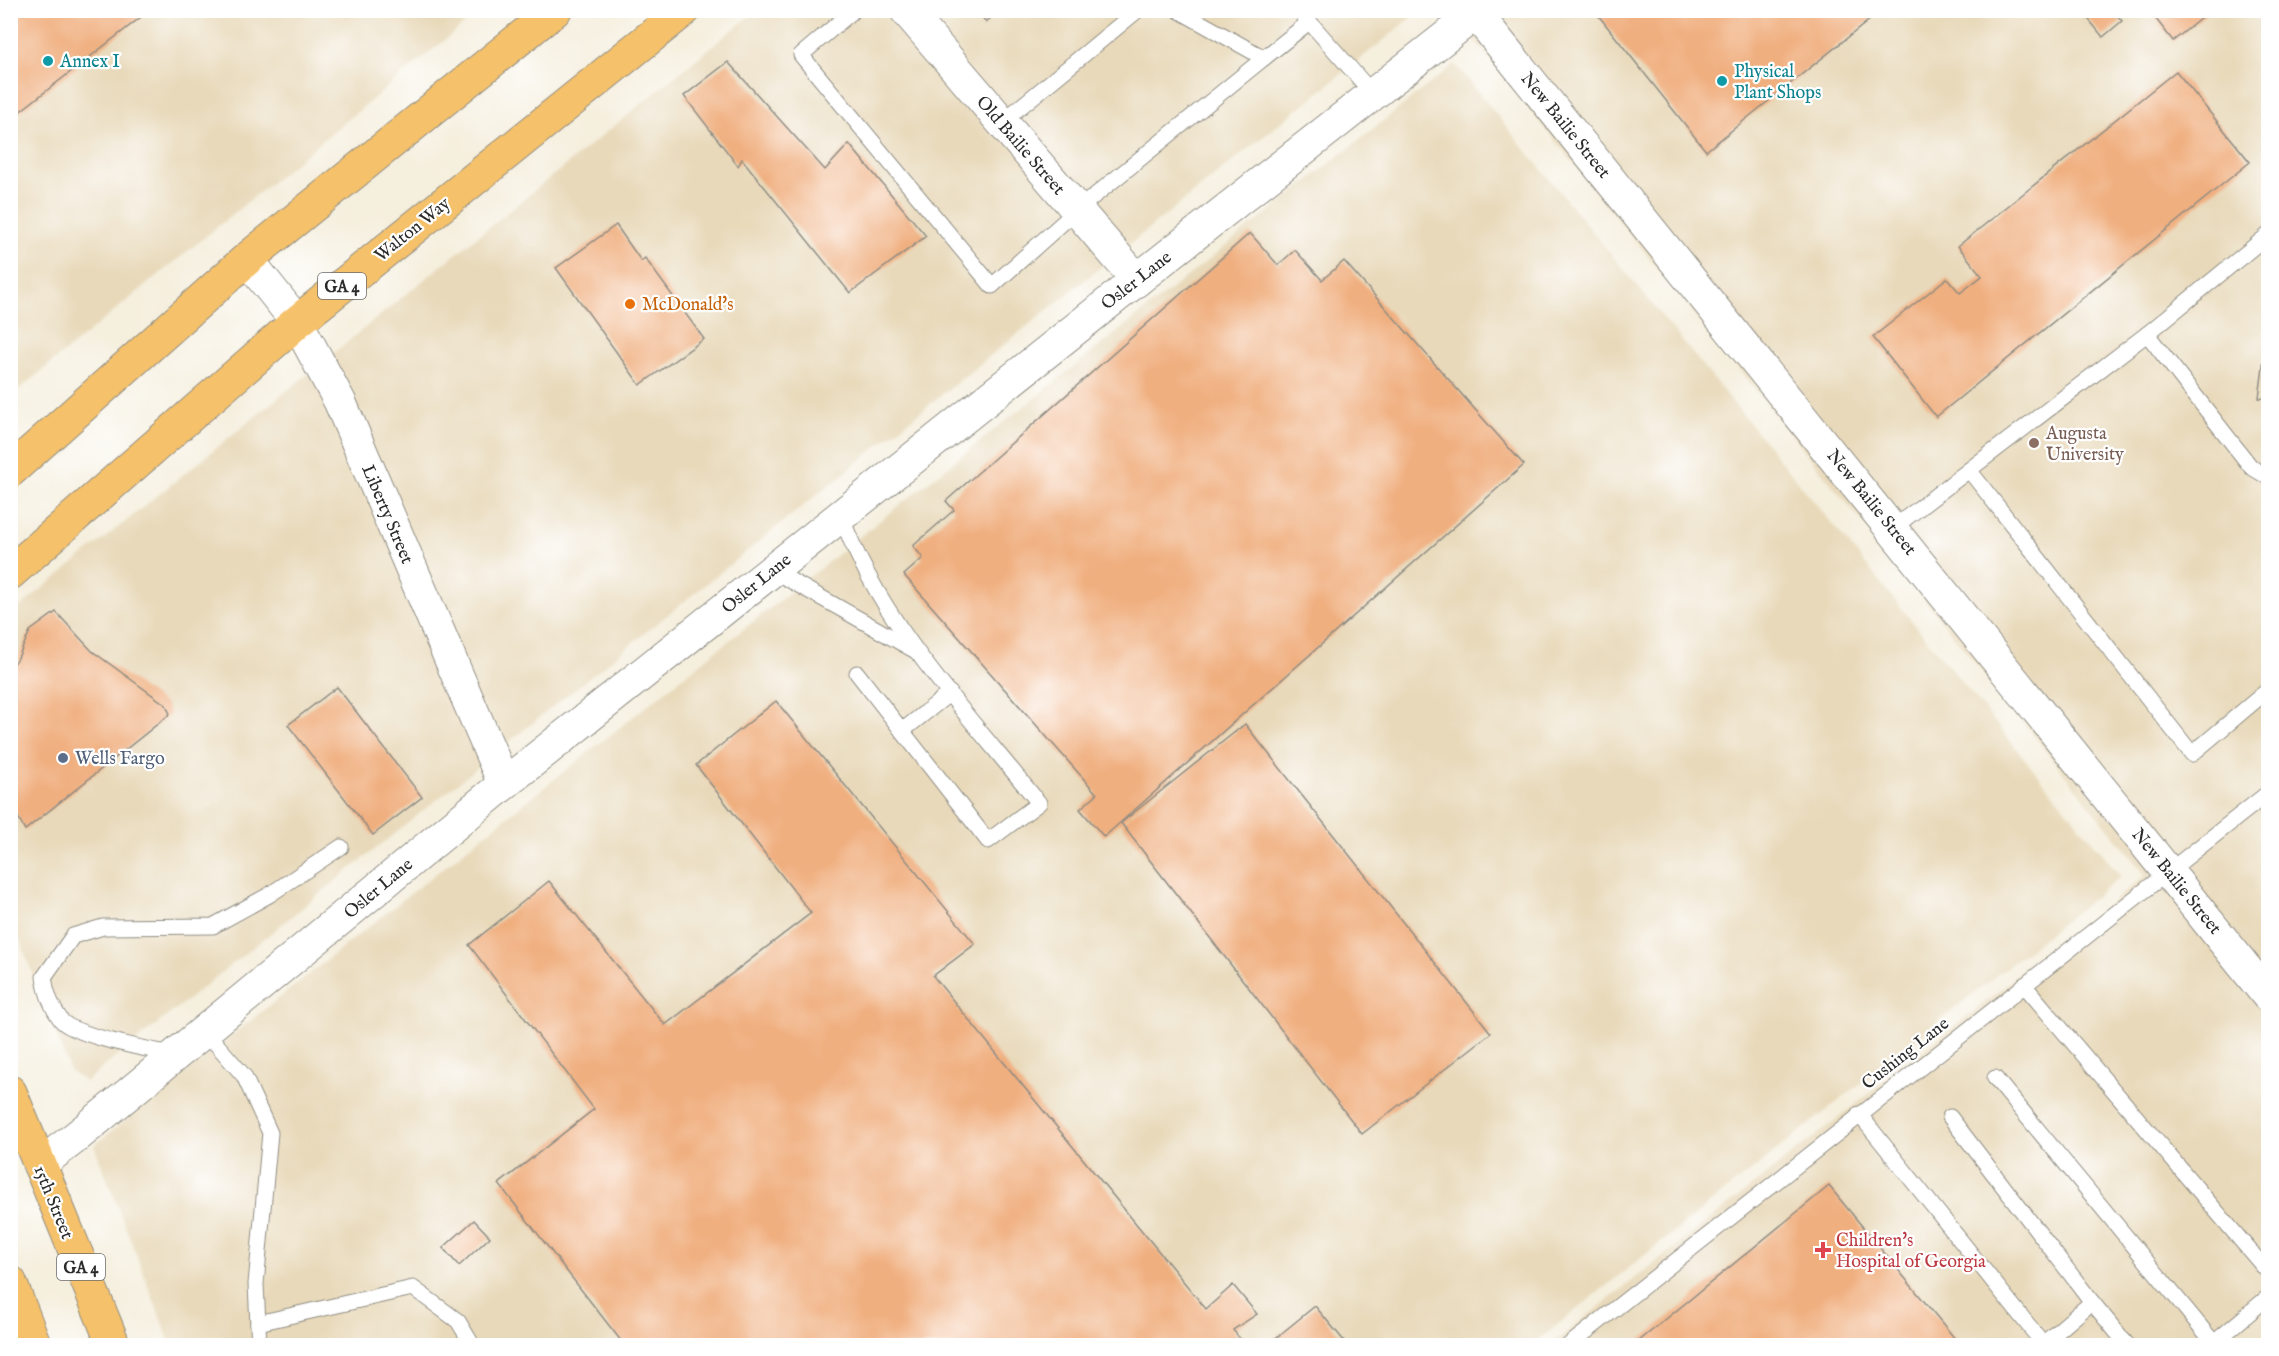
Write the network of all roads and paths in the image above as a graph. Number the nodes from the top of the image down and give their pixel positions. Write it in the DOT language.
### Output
graph roads {
  1 [pos="555,10"];
  2 [pos="684,10"];
  3 [pos="854,10"];
  4 [pos="906,10"];
  5 [pos="1138,10"];
  6 [pos="1178,10"];
  7 [pos="1476,12"];
  8 [pos="1304,16"];
  9 [pos="1264,58"];
  10 [pos="1373,94"];
  11 [pos="1002,122"];
  12 [pos="1077,210"];
  13 [pos="2268,235"];
  14 [pos="247,259"];
  15 [pos="1137,280"];
  16 [pos="297,322"];
  17 [pos="2147,334"];
  18 [pos="123,370"];
  19 [pos="10,443"];
  20 [pos="1969,470"];
  21 [pos="10,471"];
  22 [pos="2268,477"];
  23 [pos="841,515"];
  24 [pos="1893,528"];
  25 [pos="772,570"];
  26 [pos="10,573"];
  27 [pos="917,652"];
  28 [pos="857,673"];
  29 [pos="2268,690"];
  30 [pos="950,693"];
  31 [pos="902,731"];
  32 [pos="504,784"];
  33 [pos="2268,792"];
  34 [pos="341,847"];
  35 [pos="2169,872"];
  36 [pos="2025,985"];
  37 [pos="2268,996"];
  38 [pos="205,1031"];
  39 [pos="176,1055"];
  40 [pos="1995,1078"];
  41 [pos="10,1092"];
  42 [pos="1859,1114"];
  43 [pos="1950,1117"];
  44 [pos="39,1165"];
  45 [pos="2268,1272"];
  46 [pos="10,1282"];
  47 [pos="2268,1297"];
  48 [pos="2092,1302"];
  49 [pos="258,1323"];
  50 [pos="2213,1344"];
  51 [pos="2044,1345"];
  52 [pos="35,1346"];
  53 [pos="114,1346"];
  54 [pos="259,1346"];
  55 [pos="473,1346"];
  56 [pos="1568,1346"];
  57 [pos="2128,1346"];
  1 -- 14 [label="main road"];
  2 -- 16 [label="main road, Walton Way / GA 4"];
  3 -- 12 [label="lane"];
  4 -- 11 [label="street, Old Bailie Street"];
  5 -- 11 [label="lane"];
  6 -- 9 [label="lane"];
  7 -- 10 [label="street, Osler Lane"];
  7 -- 24 [label="street, New Bailie Street"];
  8 -- 9 [label="lane"];
  8 -- 10 [label="lane"];
  9 -- 12 [label="lane"];
  10 -- 15 [label="street, Osler Lane"];
  11 -- 12 [label="street, Old Bailie Street"];
  12 -- 15 [label="street, Old Bailie Street"];
  13 -- 17 [label="lane"];
  14 -- 16 [label="street, Liberty Street"];
  14 -- 18 [label="main road"];
  15 -- 23 [label="street, Osler Lane"];
  16 -- 26 [label="main road, Walton Way / GA 4"];
  16 -- 32 [label="street, Liberty Street"];
  17 -- 20 [label="lane"];
  17 -- 22 [label="lane"];
  18 -- 19 [label="main road"];
  18 -- 21 [label="main road"];
  20 -- 24 [label="lane"];
  20 -- 29 [label="lane"];
  23 -- 25 [label="street, Osler Lane"];
  23 -- 27 [label="lane"];
  24 -- 35 [label="street, New Bailie Street"];
  25 -- 27 [label="lane"];
  25 -- 32 [label="street, Osler Lane"];
  27 -- 30 [label="lane"];
  28 -- 31 [label="lane"];
  30 -- 31 [label="lane"];
  30 -- 31 [label="lane"];
  32 -- 38 [label="street, Osler Lane"];
  33 -- 35 [label="lane, Cushing Lane"];
  34 -- 39 [label="lane"];
  35 -- 36 [label="lane, Cushing Lane"];
  35 -- 37 [label="street, New Bailie Street"];
  36 -- 42 [label="lane, Cushing Lane"];
  36 -- 45 [label="lane"];
  38 -- 39 [label="street, Osler Lane"];
  38 -- 49 [label="lane"];
  39 -- 44 [label="street, Osler Lane"];
  40 -- 50 [label="lane"];
  41 -- 44 [label="main road, 15th Street / GA 4"];
  42 -- 51 [label="lane"];
  42 -- 56 [label="lane, Cushing Lane"];
  43 -- 48 [label="lane"];
  44 -- 53 [label="main road, 15th Street / GA 4"];
  46 -- 52 [label="main road"];
  47 -- 50 [label="lane"];
  48 -- 51 [label="lane"];
  48 -- 57 [label="lane"];
  49 -- 54 [label="lane"];
  49 -- 55 [label="lane"];
}
